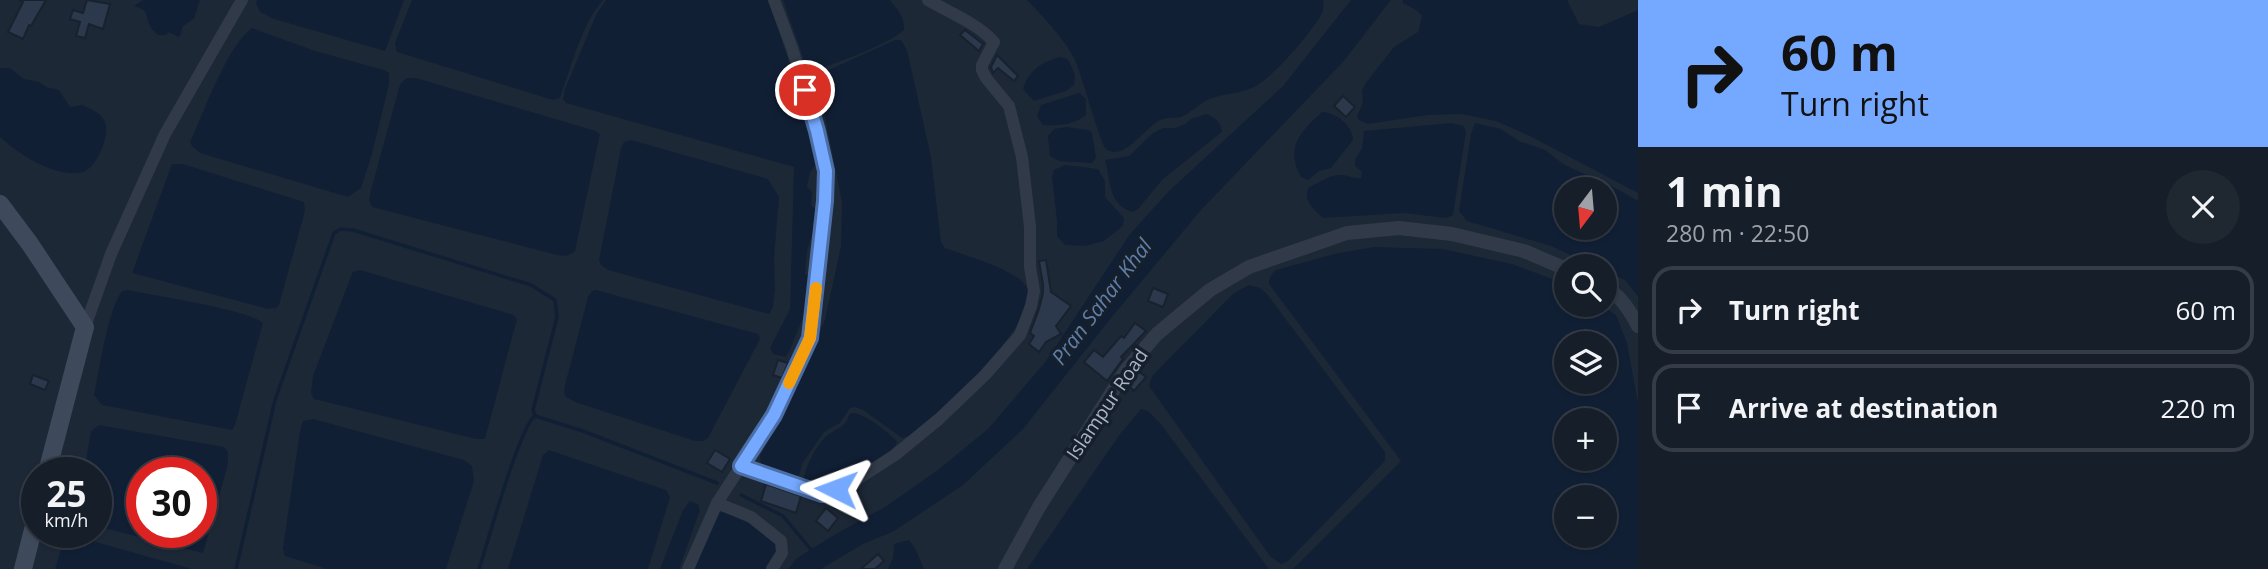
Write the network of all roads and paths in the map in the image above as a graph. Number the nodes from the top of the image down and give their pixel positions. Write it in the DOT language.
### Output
graph roads {
  1 [pos="242,0"];
  2 [pos="774,0"];
  3 [pos="928,0"];
  4 [pos="0,204"];
  5 [pos="1554,264"];
  6 [pos="1617,295"];
  7 [pos="1638,326"];
  8 [pos="85,327"];
  9 [pos="51,457"];
  10 [pos="741,466"];
  11 [pos="717,503"];
  12 [pos="28,548"];
  13 [pos="23,569"];
  14 [pos="688,569"];
  15 [pos="772,569"];
  16 [pos="1005,569"];
  1 -- 8 [label="street"];
  2 -- 10 [label="street"];
  3 -- 10 [label="street"];
  4 -- 8 [label="main road"];
  5 -- 16 [label="street, Islampur Road"];
  6 -- 7 [label="street"];
  8 -- 9 [label="main road"];
  10 -- 11 [label="street"];
  11 -- 14 [label="street"];
  11 -- 15 [label="street"];
  12 -- 13 [label="main road"];
}
